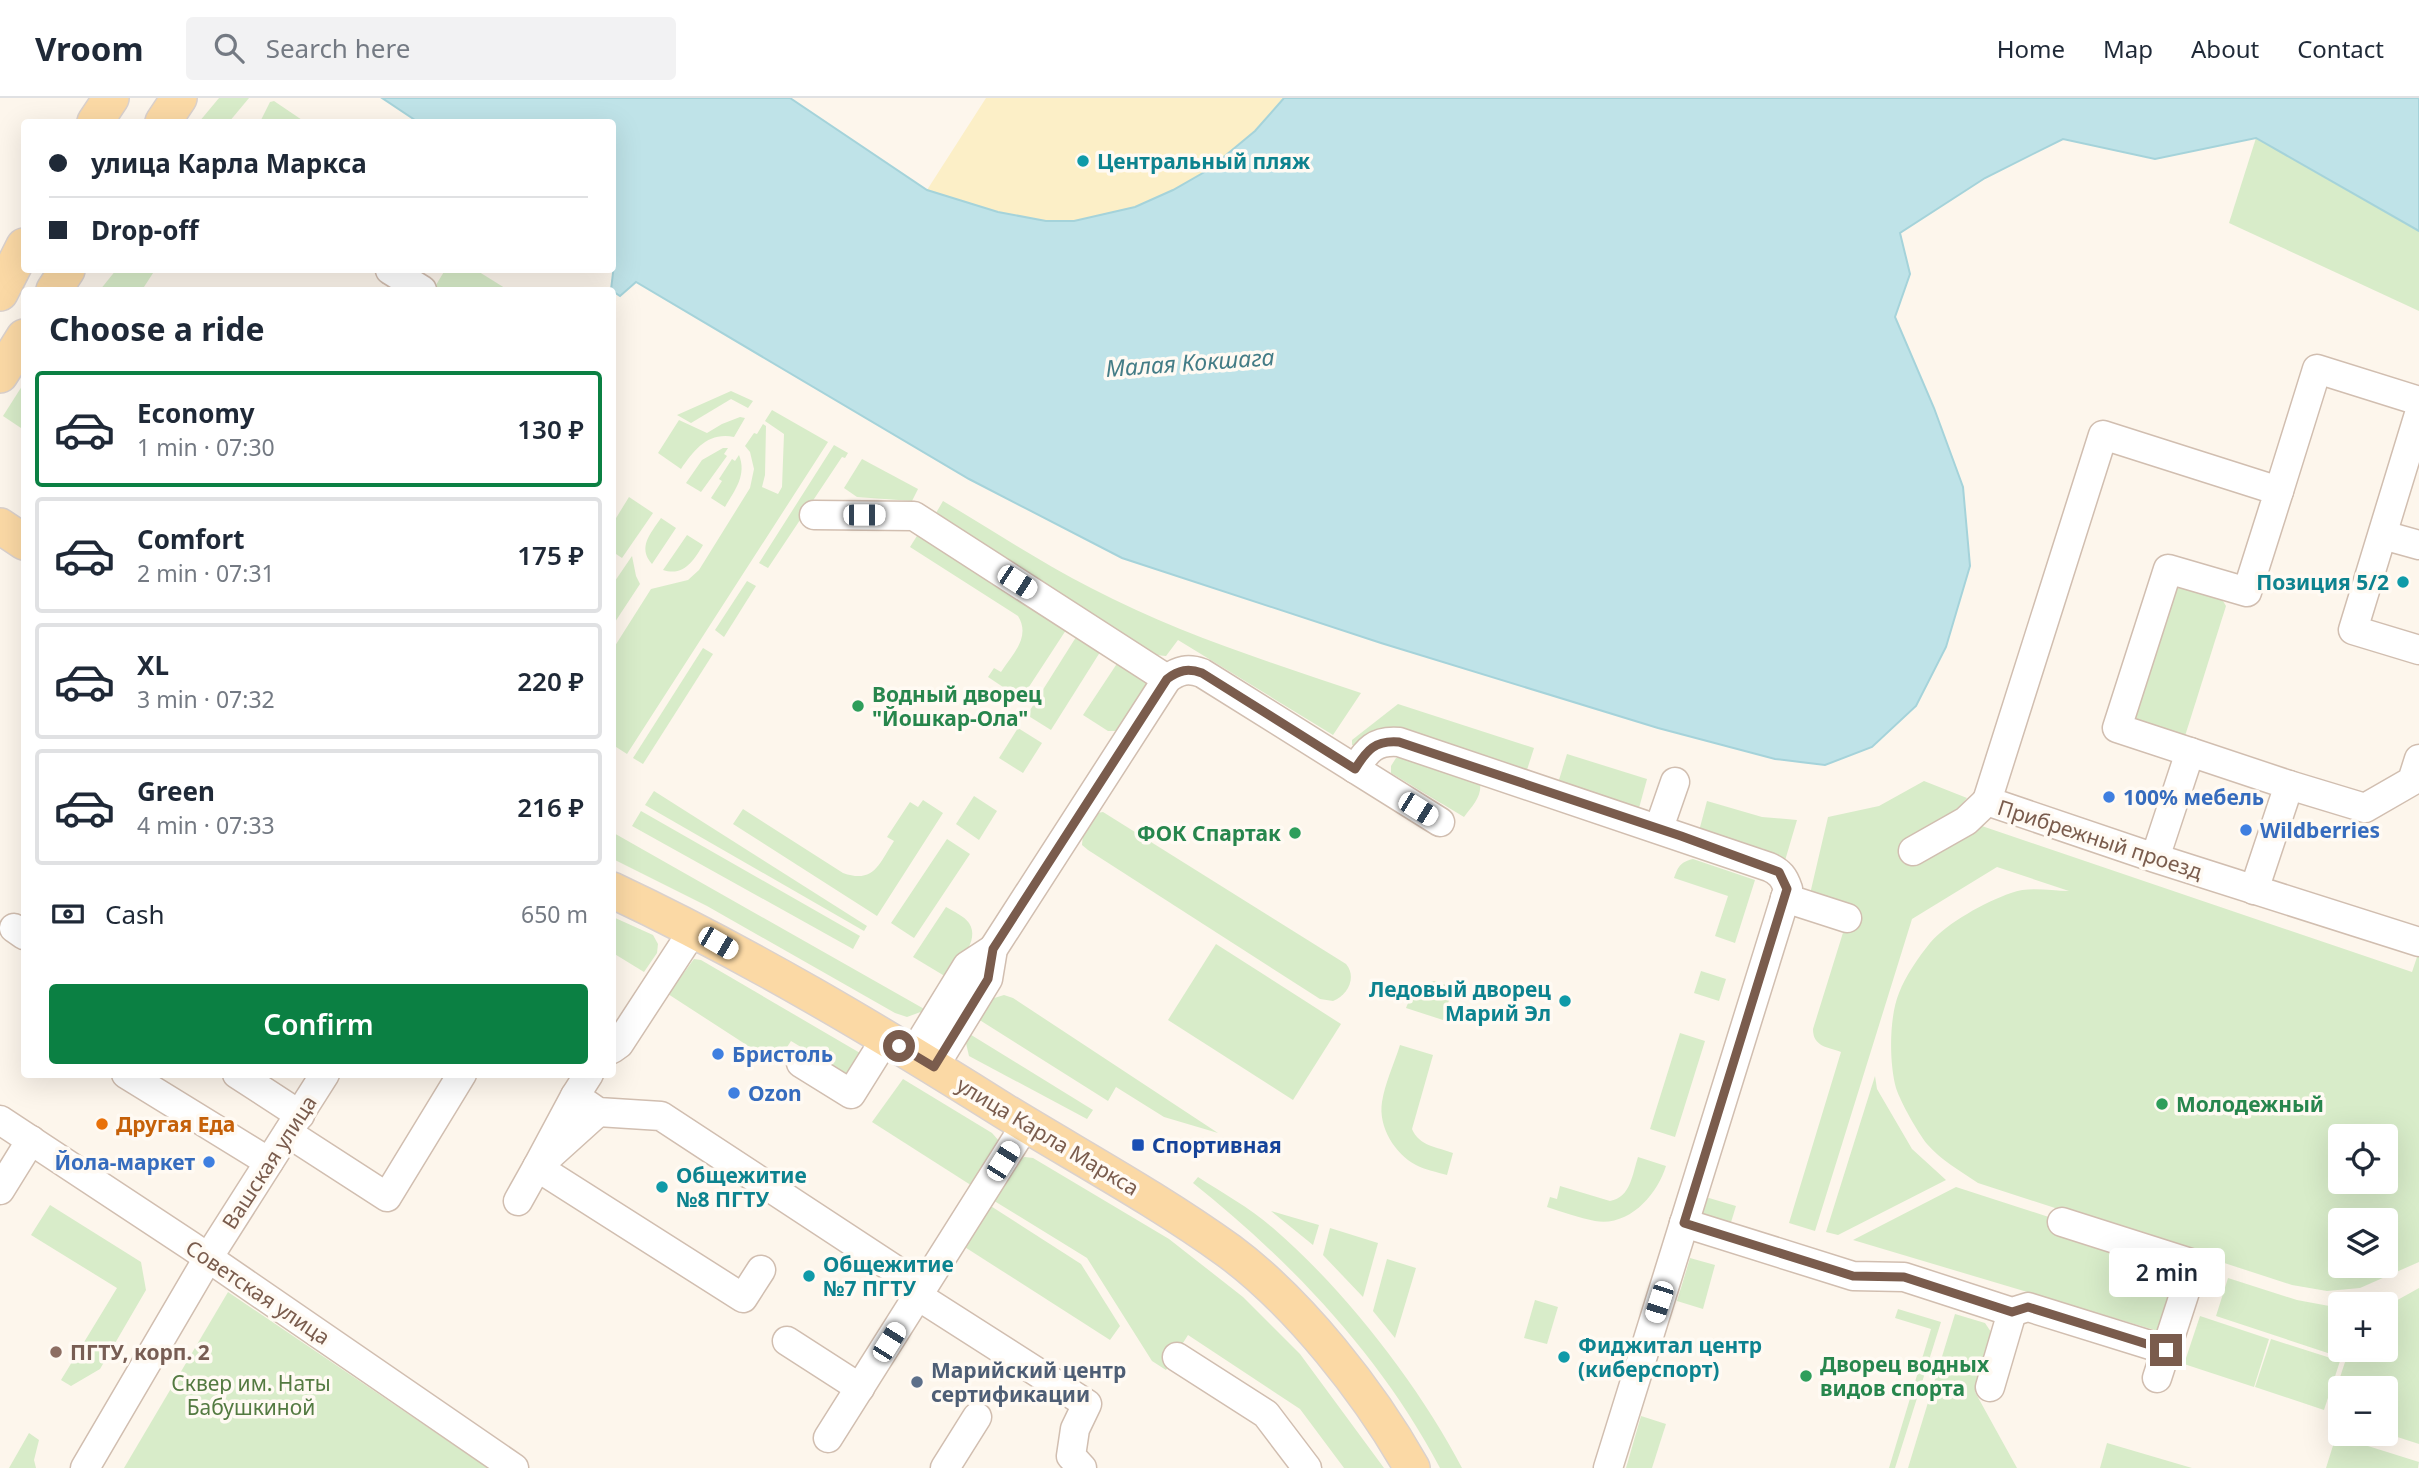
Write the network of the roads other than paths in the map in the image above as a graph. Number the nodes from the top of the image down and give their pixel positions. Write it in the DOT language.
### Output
graph roads {
  1 [pos="111,98"];
  2 [pos="179,98"];
  3 [pos="97,119"];
  4 [pos="165,119"];
  5 [pos="21,252"];
  6 [pos="395,273"];
  7 [pos="417,287"];
  8 [pos="0,293"];
  9 [pos="21,342"];
  10 [pos="0,375"];
  11 [pos="2419,401"];
  12 [pos="2419,414"];
  13 [pos="2279,491"];
  14 [pos="814,515"];
  15 [pos="0,526"];
  16 [pos="2383,534"];
  17 [pos="21,540"];
  18 [pos="2419,545"];
  19 [pos="2419,650"];
  20 [pos="1167,679"];
  21 [pos="2190,752"];
  22 [pos="2419,759"];
  23 [pos="1355,769"];
  24 [pos="1675,782"];
  25 [pos="2289,785"];
  26 [pos="1987,802"];
  27 [pos="1440,822"];
  28 [pos="1658,828"];
  29 [pos="1913,851"];
  30 [pos="2155,858"];
  31 [pos="2254,890"];
  32 [pos="616,892"];
  33 [pos="1785,898"];
  34 [pos="1847,918"];
  35 [pos="694,929"];
  36 [pos="2419,942"];
  37 [pos="616,1046"];
  38 [pos="911,1053"];
  39 [pos="801,1063"];
  40 [pos="132,1078"];
  41 [pos="242,1078"];
  42 [pos="323,1078"];
  43 [pos="460,1078"];
  44 [pos="582,1085"];
  45 [pos="598,1112"];
  46 [pos="0,1120"];
  47 [pos="294,1124"];
  48 [pos="1026,1124"];
  49 [pos="31,1140"];
  50 [pos="269,1162"];
  51 [pos="537,1167"];
  52 [pos="0,1190"];
  53 [pos="518,1201"];
  54 [pos="2062,1222"];
  55 [pos="1684,1223"];
  56 [pos="208,1258"];
  57 [pos="761,1270"];
  58 [pos="920,1292"];
  59 [pos="2012,1312"];
  60 [pos="788,1341"];
  61 [pos="2166,1350"];
  62 [pos="1177,1357"];
  63 [pos="2157,1378"];
  64 [pos="860,1388"];
  65 [pos="1990,1388"];
  66 [pos="977,1417"];
  67 [pos="828,1438"];
  68 [pos="85,1468"];
  69 [pos="514,1468"];
  70 [pos="945,1468"];
  71 [pos="1082,1468"];
  72 [pos="1307,1468"];
  73 [pos="1412,1468"];
  74 [pos="1608,1468"];
  1 -- 3 [label="main road"];
  2 -- 4 [label="main road"];
  5 -- 8 [label="main road"];
  6 -- 7 [label="street"];
  9 -- 10 [label="main road"];
  11 -- 13 [label="street"];
  12 -- 16 [label="street"];
  13 -- 21 [label="street"];
  13 -- 26 [label="street, Прибрежный проезд"];
  14 -- 20 [label="street"];
  15 -- 17 [label="main road"];
  16 -- 18 [label="street"];
  16 -- 19 [label="street"];
  20 -- 23 [label="street"];
  20 -- 38 [label="street"];
  21 -- 25 [label="street"];
  21 -- 30 [label="street"];
  22 -- 25 [label="street"];
  23 -- 27 [label="street"];
  23 -- 28 [label="street"];
  24 -- 28 [label="street"];
  25 -- 31 [label="street"];
  26 -- 29 [label="street"];
  26 -- 30 [label="street, Прибрежный проезд"];
  28 -- 33 [label="street"];
  30 -- 31 [label="street, Прибрежный проезд"];
  31 -- 36 [label="street, Прибрежный проезд"];
  32 -- 35 [label="main road, улица Карла Маркса"];
  33 -- 34 [label="street"];
  33 -- 55 [label="street"];
  35 -- 37 [label="street"];
  35 -- 38 [label="main road, улица Карла Маркса"];
  38 -- 39 [label="street"];
  38 -- 48 [label="main road, улица Карла Маркса"];
  40 -- 50 [label="street"];
  41 -- 47 [label="street"];
  42 -- 47 [label="street, Вашская улица"];
  43 -- 47 [label="street"];
  44 -- 45 [label="street"];
  44 -- 51 [label="street"];
  45 -- 51 [label="street"];
  45 -- 58 [label="street"];
  46 -- 49 [label="street, Советская улица"];
  47 -- 50 [label="street, Вашская улица"];
  48 -- 58 [label="street"];
  48 -- 73 [label="main road, улица Карла Маркса"];
  49 -- 52 [label="street"];
  49 -- 56 [label="street, Советская улица"];
  50 -- 56 [label="street, Вашская улица"];
  51 -- 53 [label="street"];
  51 -- 57 [label="street"];
  54 -- 61 [label="street"];
  55 -- 59 [label="street"];
  55 -- 74 [label="street"];
  56 -- 68 [label="street, Вашская улица"];
  56 -- 69 [label="street, Советская улица"];
  58 -- 64 [label="street"];
  58 -- 71 [label="street"];
  59 -- 61 [label="street"];
  59 -- 65 [label="street"];
  60 -- 64 [label="street"];
  61 -- 63 [label="street"];
  62 -- 72 [label="street"];
  64 -- 67 [label="street"];
  66 -- 70 [label="street"];
}
